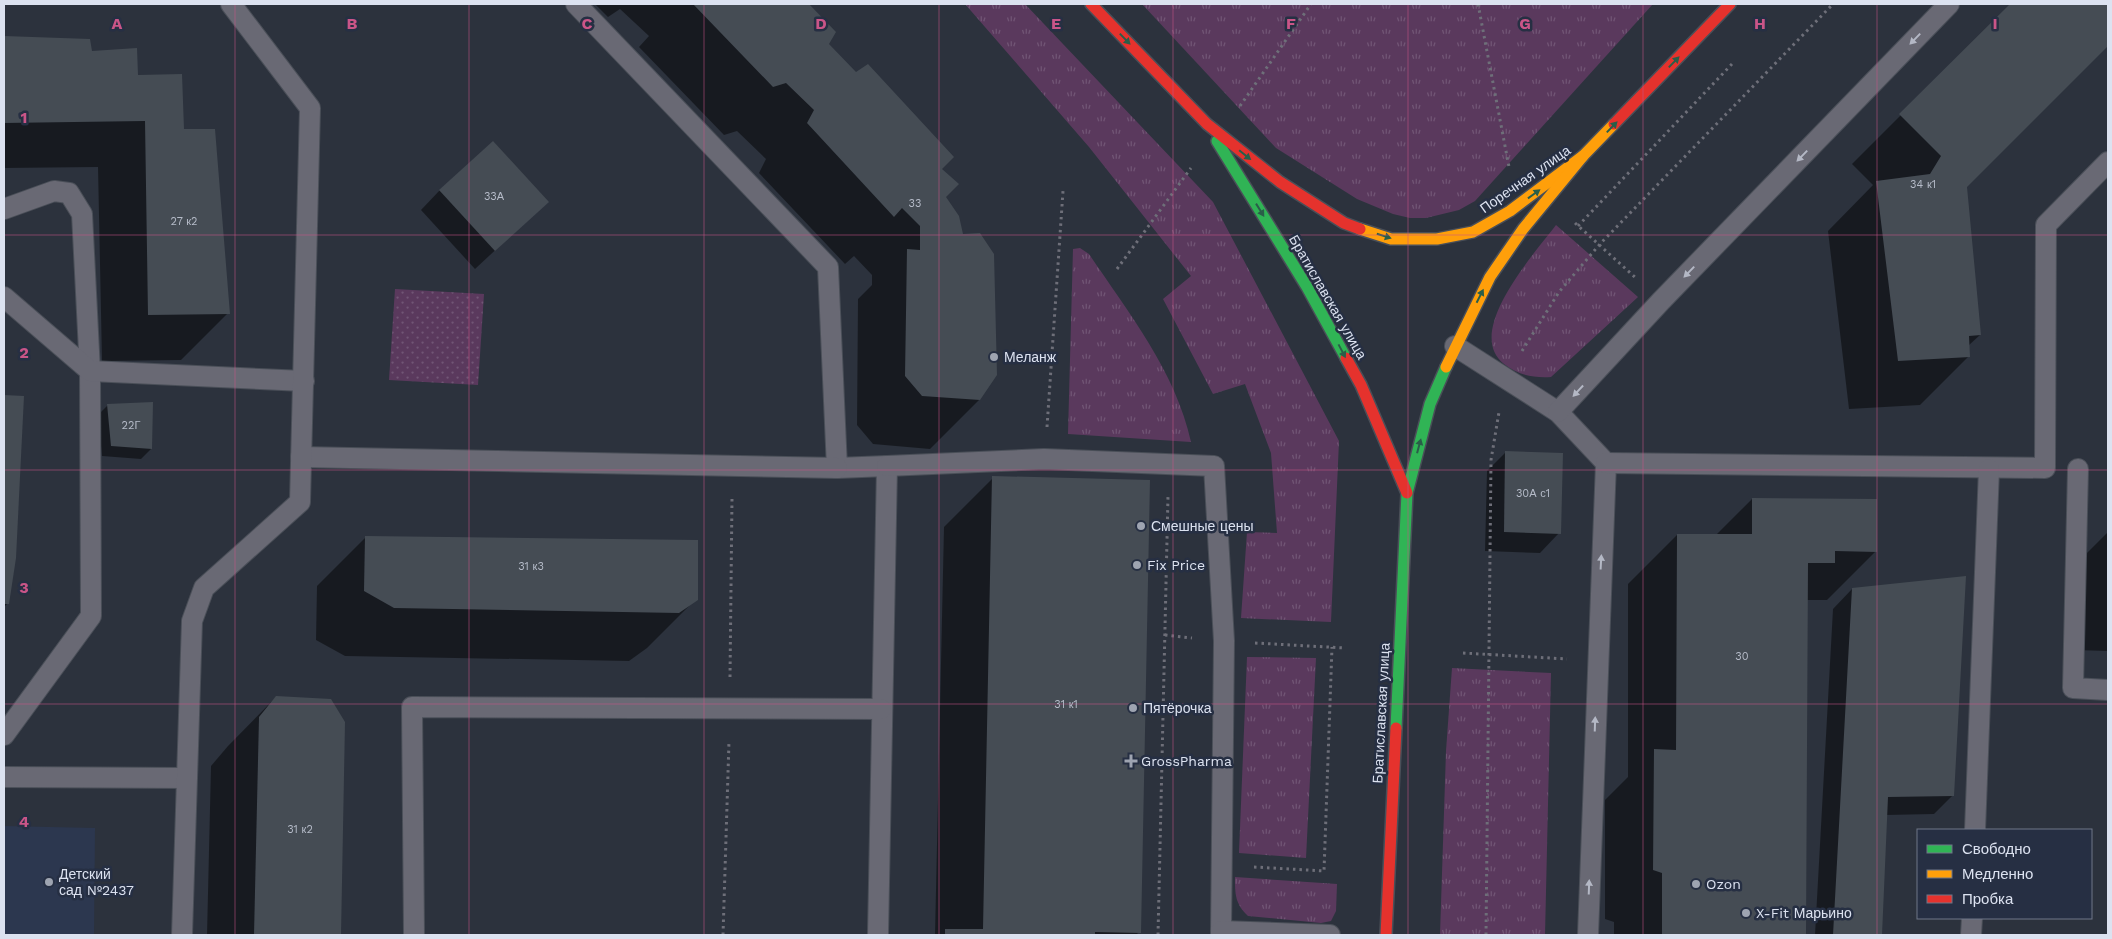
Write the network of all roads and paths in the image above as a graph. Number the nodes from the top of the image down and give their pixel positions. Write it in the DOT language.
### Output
graph roads {
  1 [pos="231,4"];
  2 [pos="576,4"];
  3 [pos="1091,4"];
  4 [pos="1311,4"];
  5 [pos="1478,4"];
  6 [pos="1730,4"];
  7 [pos="1834,4"];
  8 [pos="1949,4"];
  9 [pos="1732,64"];
  10 [pos="1239,109"];
  11 [pos="1207,124"];
  12 [pos="1583,156"];
  13 [pos="2108,162"];
  14 [pos="1508,166"];
  15 [pos="1191,167"];
  16 [pos="1063,191"];
  17 [pos="4,209"];
  18 [pos="1600,244"];
  19 [pos="1117,269"];
  20 [pos="4,297"];
  21 [pos="1661,301"];
  22 [pos="1455,346"];
  23 [pos="90,372"];
  24 [pos="1505,378"];
  25 [pos="304,381"];
  26 [pos="1558,412"];
  27 [pos="301,457"];
  28 [pos="1044,460"];
  29 [pos="1606,463"];
  30 [pos="1168,464"];
  31 [pos="887,466"];
  32 [pos="837,468"];
  33 [pos="1990,469"];
  34 [pos="2078,469"];
  35 [pos="1407,493"];
  36 [pos="1332,647"];
  37 [pos="1463,653"];
  38 [pos="1489,654"];
  39 [pos="1597,661"];
  40 [pos="2108,690"];
  41 [pos="881,709"];
  42 [pos="4,736"];
  43 [pos="4,777"];
  44 [pos="186,778"];
  45 [pos="1976,829"];
  46 [pos="1223,865"];
  47 [pos="1972,919"];
  48 [pos="1221,933"];
  49 [pos="182,935"];
  50 [pos="414,935"];
  51 [pos="878,935"];
  52 [pos="1158,935"];
  53 [pos="1330,935"];
  54 [pos="1386,935"];
  55 [pos="1486,935"];
  56 [pos="1588,935"];
  57 [pos="1972,935"];
  1 -- 25 [label="lane"];
  2 -- 32 [label="lane"];
  3 -- 11 [label="main road, Поречная улица, one-way"];
  4 -- 10 [label="path"];
  5 -- 14 [label="path"];
  12 -- 6 [label="main road, Поречная улица, one-way"];
  7 -- 18 [label="path"];
  8 -- 21 [label="lane, one-way"];
  9 -- 18 [label="path"];
  11 -- 12 [label="main road, Поречная улица, one-way"];
  11 -- 35 [label="main road, Братиславская улица, one-way"];
  22 -- 12 [label="main road, Братиславская улица, one-way"];
  13 -- 33 [label="lane"];
  15 -- 19 [label="path"];
  16 -- 28 [label="path"];
  17 -- 23 [label="lane"];
  18 -- 21 [label="path"];
  18 -- 24 [label="path"];
  20 -- 23 [label="lane"];
  21 -- 26 [label="lane, one-way"];
  22 -- 24 [label="lane"];
  35 -- 22 [label="main road, Братиславская улица, one-way"];
  23 -- 25 [label="lane"];
  23 -- 42 [label="lane"];
  24 -- 26 [label="lane"];
  24 -- 38 [label="path"];
  25 -- 27 [label="lane"];
  26 -- 29 [label="lane"];
  27 -- 32 [label="lane"];
  27 -- 44 [label="lane"];
  28 -- 30 [label="lane"];
  28 -- 31 [label="lane"];
  29 -- 33 [label="lane"];
  39 -- 29 [label="lane, one-way"];
  30 -- 46 [label="lane"];
  30 -- 52 [label="path"];
  31 -- 32 [label="lane"];
  31 -- 41 [label="lane"];
  33 -- 45 [label="lane"];
  34 -- 40 [label="lane"];
  35 -- 54 [label="main road, Братиславская улица"];
  36 -- 46 [label="path"];
  37 -- 38 [label="path"];
  38 -- 39 [label="path"];
  38 -- 55 [label="path"];
  56 -- 39 [label="lane, one-way"];
  41 -- 50 [label="lane"];
  41 -- 51 [label="lane"];
  43 -- 44 [label="lane"];
  44 -- 49 [label="lane"];
  46 -- 48 [label="lane"];
  47 -- 57 [label="lane"];
  48 -- 53 [label="lane"];
}
